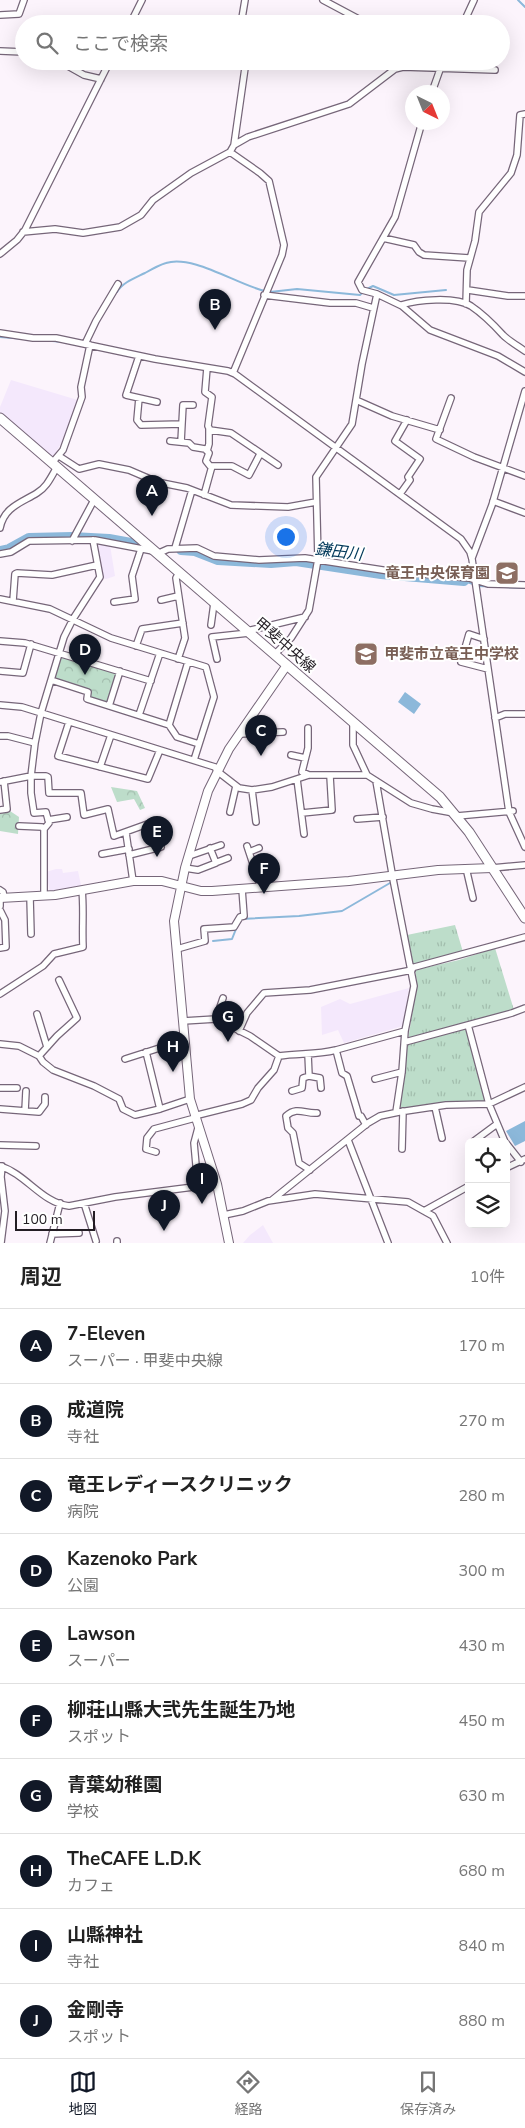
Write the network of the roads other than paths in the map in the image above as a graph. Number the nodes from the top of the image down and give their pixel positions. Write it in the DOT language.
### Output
graph roads {
  1 [pos="24,0"];
  2 [pos="142,0"];
  3 [pos="245,0"];
  4 [pos="323,0"];
  5 [pos="474,0"];
  6 [pos="0,15"];
  7 [pos="134,15"];
  8 [pos="242,15"];
  9 [pos="351,15"];
  10 [pos="467,15"];
  11 [pos="0,51"];
  12 [pos="15,51"];
  13 [pos="75,70"];
  14 [pos="106,70"];
  15 [pos="245,70"];
  16 [pos="394,70"];
  17 [pos="440,70"];
  18 [pos="101,79"];
  19 [pos="434,85"];
  20 [pos="525,114"];
  21 [pos="420,130"];
  22 [pos="234,145"];
  23 [pos="230,152"];
  24 [pos="23,232"];
  25 [pos="383,238"];
  26 [pos="0,254"];
  27 [pos="470,258"];
  28 [pos="118,284"];
  29 [pos="468,290"];
  30 [pos="377,294"];
  31 [pos="264,295"];
  32 [pos="525,296"];
  33 [pos="466,304"];
  34 [pos="401,305"];
  35 [pos="373,308"];
  36 [pos="0,333"];
  37 [pos="87,345"];
  38 [pos="525,351"];
  39 [pos="139,356"];
  40 [pos="207,368"];
  41 [pos="525,372"];
  42 [pos="233,373"];
  43 [pos="525,392"];
  44 [pos="139,398"];
  45 [pos="450,398"];
  46 [pos="356,400"];
  47 [pos="157,402"];
  48 [pos="193,405"];
  49 [pos="0,418"];
  50 [pos="407,420"];
  51 [pos="182,424"];
  52 [pos="209,428"];
  53 [pos="440,430"];
  54 [pos="170,441"];
  55 [pos="181,442"];
  56 [pos="335,447"];
  57 [pos="207,452"];
  58 [pos="260,454"];
  59 [pos="59,456"];
  60 [pos="54,465"];
  61 [pos="278,465"];
  62 [pos="212,466"];
  63 [pos="503,467"];
  64 [pos="525,476"];
  65 [pos="192,490"];
  66 [pos="400,494"];
  67 [pos="204,495"];
  68 [pos="94,500"];
  69 [pos="493,501"];
  70 [pos="316,502"];
  71 [pos="525,513"];
  72 [pos="0,528"];
  73 [pos="92,540"];
  74 [pos="72,541"];
  75 [pos="175,548"];
  76 [pos="141,549"];
  77 [pos="155,553"];
  78 [pos="0,554"];
  79 [pos="472,558"];
  80 [pos="317,561"];
  81 [pos="97,565"];
  82 [pos="179,573"];
  83 [pos="475,580"];
  84 [pos="525,585"];
  85 [pos="178,596"];
  86 [pos="0,598"];
  87 [pos="13,600"];
  88 [pos="161,600"];
  89 [pos="114,602"];
  90 [pos="214,603"];
  91 [pos="305,617"];
  92 [pos="73,619"];
  93 [pos="183,622"];
  94 [pos="211,625"];
  95 [pos="248,632"];
  96 [pos="484,639"];
  97 [pos="0,641"];
  98 [pos="31,644"];
  99 [pos="136,646"];
  100 [pos="59,652"];
  101 [pos="160,653"];
  102 [pos="275,654"];
  103 [pos="178,659"];
  104 [pos="218,659"];
  105 [pos="188,662"];
  106 [pos="287,665"];
  107 [pos="488,668"];
  108 [pos="0,671"];
  109 [pos="120,671"];
  110 [pos="51,680"];
  111 [pos="151,681"];
  112 [pos="0,705"];
  113 [pos="109,706"];
  114 [pos="41,713"];
  115 [pos="525,714"];
  116 [pos="139,716"];
  117 [pos="495,718"];
  118 [pos="69,722"];
  119 [pos="353,722"];
  120 [pos="169,725"];
  121 [pos="308,728"];
  122 [pos="283,732"];
  123 [pos="240,734"];
  124 [pos="111,735"];
  125 [pos="0,736"];
  126 [pos="35,742"];
  127 [pos="199,744"];
  128 [pos="160,750"];
  129 [pos="291,755"];
  130 [pos="305,758"];
  131 [pos="194,760"];
  132 [pos="100,766"];
  133 [pos="217,771"];
  134 [pos="0,774"];
  135 [pos="309,775"];
  136 [pos="367,775"];
  137 [pos="31,776"];
  138 [pos="330,776"];
  139 [pos="297,780"];
  140 [pos="376,781"];
  141 [pos="2,782"];
  142 [pos="236,786"];
  143 [pos="252,790"];
  144 [pos="0,810"];
  145 [pos="230,812"];
  146 [pos="511,812"];
  147 [pos="302,813"];
  148 [pos="455,814"];
  149 [pos="67,817"];
  150 [pos="383,817"];
  151 [pos="358,819"];
  152 [pos="48,820"];
  153 [pos="256,822"];
  154 [pos="19,826"];
  155 [pos="44,829"];
  156 [pos="126,833"];
  157 [pos="304,834"];
  158 [pos="221,845"];
  159 [pos="525,847"];
  160 [pos="210,848"];
  161 [pos="259,848"];
  162 [pos="129,852"];
  163 [pos="102,854"];
  164 [pos="189,856"];
  165 [pos="228,858"];
  166 [pos="215,863"];
  167 [pos="525,865"];
  168 [pos="185,868"];
  169 [pos="466,868"];
  170 [pos="492,868"];
  171 [pos="393,876"];
  172 [pos="133,881"];
  173 [pos="181,886"];
  174 [pos="261,888"];
  175 [pos="242,889"];
  176 [pos="0,890"];
  177 [pos="82,890"];
  178 [pos="44,896"];
  179 [pos="30,897"];
  180 [pos="2,898"];
  181 [pos="474,898"];
  182 [pos="0,906"];
  183 [pos="0,910"];
  184 [pos="525,918"];
  185 [pos="31,934"];
  186 [pos="525,936"];
  187 [pos="0,948"];
  188 [pos="177,949"];
  189 [pos="411,969"];
  190 [pos="59,980"];
  191 [pos="0,994"];
  192 [pos="223,998"];
  193 [pos="525,1008"];
  194 [pos="37,1014"];
  195 [pos="216,1019"];
  196 [pos="183,1021"];
  197 [pos="468,1025"];
  198 [pos="239,1031"];
  199 [pos="406,1031"];
  200 [pos="404,1042"];
  201 [pos="0,1044"];
  202 [pos="172,1044"];
  203 [pos="47,1047"];
  204 [pos="336,1050"];
  205 [pos="146,1052"];
  206 [pos="308,1054"];
  207 [pos="39,1056"];
  208 [pos="279,1056"];
  209 [pos="124,1059"];
  210 [pos="402,1072"];
  211 [pos="309,1076"];
  212 [pos="375,1079"];
  213 [pos="525,1087"];
  214 [pos="0,1088"];
  215 [pos="18,1088"];
  216 [pos="321,1088"];
  217 [pos="26,1091"];
  218 [pos="292,1091"];
  219 [pos="45,1097"];
  220 [pos="190,1099"];
  221 [pos="489,1104"];
  222 [pos="435,1107"];
  223 [pos="0,1109"];
  224 [pos="160,1109"];
  225 [pos="25,1111"];
  226 [pos="403,1111"];
  227 [pos="396,1112"];
  228 [pos="317,1113"];
  229 [pos="194,1117"];
  230 [pos="497,1124"];
  231 [pos="366,1125"];
  232 [pos="198,1128"];
  233 [pos="442,1138"];
  234 [pos="478,1138"];
  235 [pos="504,1138"];
  236 [pos="348,1140"];
  237 [pos="0,1145"];
  238 [pos="36,1146"];
  239 [pos="510,1146"];
  240 [pos="402,1149"];
  241 [pos="156,1152"];
  242 [pos="523,1160"];
  243 [pos="1,1166"];
  244 [pos="510,1166"];
  245 [pos="310,1170"];
  246 [pos="217,1184"];
  247 [pos="198,1187"];
  248 [pos="465,1188"];
  249 [pos="370,1199"];
  250 [pos="272,1200"];
  251 [pos="60,1203"];
  252 [pos="84,1203"];
  253 [pos="2,1211"];
  254 [pos="424,1211"];
  255 [pos="224,1215"];
  256 [pos="79,1233"];
  257 [pos="52,1234"];
  258 [pos="96,1241"];
  259 [pos="1,1243"];
  260 [pos="50,1243"];
  261 [pos="229,1243"];
  262 [pos="388,1243"];
  263 [pos="448,1243"];
  1 -- 6 [label="street"];
  2 -- 7 [label="street"];
  3 -- 8 [label="street"];
  4 -- 9 [label="street"];
  5 -- 10 [label="street"];
  11 -- 12 [label="street"];
  13 -- 18 [label="street"];
  14 -- 18 [label="street"];
  15 -- 22 [label="street"];
  16 -- 22 [label="street"];
  17 -- 19 [label="street"];
  18 -- 24 [label="street"];
  20 -- 27 [label="street"];
  21 -- 25 [label="street"];
  22 -- 23 [label="street"];
  23 -- 24 [label="street"];
  23 -- 31 [label="street"];
  24 -- 26 [label="street"];
  25 -- 27 [label="street"];
  25 -- 30 [label="street"];
  27 -- 29 [label="street"];
  28 -- 37 [label="street"];
  29 -- 32 [label="street"];
  29 -- 33 [label="street"];
  30 -- 34 [label="street"];
  30 -- 35 [label="street"];
  31 -- 35 [label="street"];
  31 -- 42 [label="street"];
  33 -- 34 [label="street"];
  33 -- 38 [label="street"];
  34 -- 41 [label="street"];
  35 -- 46 [label="street"];
  36 -- 37 [label="street"];
  37 -- 39 [label="street"];
  37 -- 59 [label="street"];
  39 -- 40 [label="street"];
  39 -- 44 [label="street"];
  40 -- 42 [label="street"];
  40 -- 52 [label="street"];
  42 -- 56 [label="street"];
  43 -- 63 [label="street"];
  44 -- 47 [label="street"];
  44 -- 51 [label="street"];
  45 -- 53 [label="street"];
  46 -- 50 [label="street"];
  46 -- 56 [label="street"];
  48 -- 51 [label="street"];
  49 -- 60 [label="main road, 甲斐中央線"];
  50 -- 53 [label="street"];
  50 -- 66 [label="street"];
  51 -- 55 [label="street"];
  52 -- 57 [label="street"];
  52 -- 58 [label="street"];
  53 -- 63 [label="street"];
  54 -- 55 [label="street"];
  55 -- 57 [label="street"];
  56 -- 66 [label="street"];
  56 -- 70 [label="street"];
  57 -- 62 [label="street"];
  58 -- 61 [label="street"];
  58 -- 62 [label="street"];
  59 -- 60 [label="street"];
  59 -- 65 [label="street"];
  60 -- 68 [label="main road, 甲斐中央線"];
  60 -- 72 [label="street"];
  62 -- 67 [label="street"];
  63 -- 64 [label="street"];
  63 -- 69 [label="street"];
  65 -- 67 [label="street"];
  65 -- 75 [label="street"];
  66 -- 79 [label="street"];
  67 -- 70 [label="street"];
  68 -- 74 [label="street"];
  68 -- 77 [label="main road, 甲斐中央線"];
  69 -- 71 [label="street"];
  69 -- 79 [label="street"];
  70 -- 80 [label="street"];
  73 -- 74 [label="street"];
  73 -- 76 [label="street"];
  73 -- 81 [label="street"];
  74 -- 78 [label="street"];
  75 -- 77 [label="street"];
  75 -- 80 [label="street"];
  76 -- 77 [label="street"];
  76 -- 89 [label="street"];
  77 -- 82 [label="main road, 甲斐中央線"];
  79 -- 83 [label="street"];
  80 -- 83 [label="street"];
  80 -- 91 [label="street"];
  81 -- 87 [label="street"];
  81 -- 92 [label="street"];
  82 -- 85 [label="street"];
  82 -- 90 [label="main road, 甲斐中央線"];
  83 -- 84 [label="street"];
  83 -- 96 [label="street"];
  85 -- 88 [label="street"];
  85 -- 93 [label="street"];
  86 -- 87 [label="street"];
  87 -- 92 [label="street"];
  90 -- 94 [label="street"];
  90 -- 95 [label="main road, 甲斐中央線"];
  91 -- 95 [label="street"];
  91 -- 102 [label="street"];
  92 -- 99 [label="street"];
  92 -- 100 [label="street"];
  93 -- 99 [label="street"];
  93 -- 103 [label="street"];
  95 -- 102 [label="main road, 甲斐中央線"];
  95 -- 104 [label="street"];
  96 -- 107 [label="street"];
  96 -- 107 [label="street"];
  97 -- 98 [label="street"];
  98 -- 100 [label="street"];
  98 -- 108 [label="street"];
  99 -- 101 [label="street"];
  100 -- 109 [label="street"];
  100 -- 110 [label="street"];
  101 -- 103 [label="street"];
  101 -- 111 [label="street"];
  102 -- 106 [label="main road, 甲斐中央線"];
  103 -- 105 [label="street"];
  105 -- 120 [label="street"];
  105 -- 127 [label="street"];
  106 -- 119 [label="main road, 甲斐中央線"];
  106 -- 123 [label="street"];
  107 -- 117 [label="street"];
  109 -- 111 [label="street"];
  109 -- 113 [label="street"];
  110 -- 113 [label="street"];
  110 -- 114 [label="street"];
  111 -- 116 [label="street"];
  112 -- 114 [label="street"];
  113 -- 116 [label="street"];
  114 -- 118 [label="street"];
  114 -- 126 [label="street"];
  115 -- 117 [label="street"];
  116 -- 120 [label="street"];
  117 -- 146 [label="street"];
  118 -- 124 [label="street"];
  118 -- 132 [label="street"];
  119 -- 136 [label="street"];
  119 -- 148 [label="main road, 甲斐中央線"];
  120 -- 127 [label="street"];
  121 -- 130 [label="street"];
  122 -- 123 [label="street"];
  123 -- 133 [label="street"];
  124 -- 128 [label="street"];
  124 -- 132 [label="street"];
  125 -- 126 [label="street"];
  126 -- 137 [label="street"];
  127 -- 131 [label="street"];
  128 -- 131 [label="street"];
  128 -- 132 [label="street"];
  129 -- 130 [label="street"];
  130 -- 135 [label="street"];
  131 -- 133 [label="street"];
  133 -- 142 [label="street"];
  133 -- 164 [label="street"];
  134 -- 141 [label="street"];
  135 -- 138 [label="street"];
  135 -- 139 [label="street"];
  136 -- 138 [label="street"];
  136 -- 140 [label="street"];
  137 -- 141 [label="street"];
  137 -- 152 [label="street"];
  137 -- 156 [label="street"];
  138 -- 147 [label="street"];
  139 -- 143 [label="street"];
  139 -- 147 [label="street"];
  140 -- 148 [label="street"];
  140 -- 150 [label="street"];
  141 -- 144 [label="street"];
  142 -- 143 [label="street"];
  142 -- 145 [label="street"];
  143 -- 153 [label="street"];
  146 -- 148 [label="street"];
  146 -- 159 [label="street"];
  147 -- 157 [label="street"];
  148 -- 170 [label="main road, 甲斐中央線"];
  149 -- 152 [label="street"];
  150 -- 151 [label="street"];
  150 -- 171 [label="street"];
  152 -- 155 [label="street"];
  154 -- 155 [label="street"];
  155 -- 178 [label="street"];
  156 -- 162 [label="street"];
  156 -- 162 [label="street"];
  158 -- 160 [label="street"];
  160 -- 164 [label="street"];
  160 -- 166 [label="street"];
  161 -- 174 [label="street"];
  162 -- 163 [label="street"];
  162 -- 172 [label="street"];
  164 -- 168 [label="street"];
  165 -- 166 [label="street"];
  166 -- 168 [label="street"];
  167 -- 170 [label="street"];
  168 -- 173 [label="street"];
  169 -- 170 [label="street"];
  169 -- 171 [label="street"];
  169 -- 181 [label="street"];
  170 -- 184 [label="main road, 甲斐中央線"];
  171 -- 174 [label="street"];
  171 -- 189 [label="street"];
  172 -- 173 [label="street"];
  172 -- 177 [label="street"];
  173 -- 175 [label="street"];
  173 -- 188 [label="street"];
  174 -- 175 [label="street"];
  175 -- 188 [label="street"];
  176 -- 180 [label="street"];
  177 -- 178 [label="street"];
  177 -- 191 [label="street"];
  178 -- 179 [label="street"];
  179 -- 180 [label="street"];
  179 -- 185 [label="street"];
  180 -- 182 [label="street"];
  183 -- 187 [label="street"];
  186 -- 189 [label="street"];
  188 -- 196 [label="street"];
  189 -- 198 [label="street"];
  189 -- 199 [label="street"];
  190 -- 203 [label="street"];
  192 -- 195 [label="street"];
  193 -- 197 [label="street"];
  194 -- 203 [label="street"];
  195 -- 196 [label="street"];
  195 -- 198 [label="street"];
  196 -- 220 [label="street"];
  197 -- 200 [label="street"];
  197 -- 221 [label="street"];
  198 -- 208 [label="street"];
  199 -- 200 [label="street"];
  199 -- 204 [label="street"];
  200 -- 210 [label="street"];
  201 -- 207 [label="street"];
  202 -- 205 [label="street"];
  203 -- 207 [label="street"];
  204 -- 206 [label="street"];
  204 -- 231 [label="street"];
  205 -- 209 [label="street"];
  205 -- 224 [label="street"];
  206 -- 208 [label="street"];
  206 -- 211 [label="street"];
  207 -- 224 [label="street"];
  208 -- 229 [label="street"];
  210 -- 212 [label="street"];
  210 -- 227 [label="street"];
  211 -- 216 [label="street"];
  211 -- 218 [label="street"];
  213 -- 221 [label="street"];
  214 -- 215 [label="street"];
  217 -- 225 [label="street"];
  219 -- 225 [label="street"];
  220 -- 224 [label="street"];
  220 -- 229 [label="street"];
  221 -- 222 [label="street"];
  221 -- 230 [label="street"];
  222 -- 226 [label="street"];
  222 -- 233 [label="street"];
  223 -- 225 [label="street"];
  226 -- 227 [label="street"];
  226 -- 240 [label="street"];
  227 -- 231 [label="street"];
  228 -- 245 [label="street"];
  229 -- 232 [label="street"];
  229 -- 241 [label="street"];
  230 -- 234 [label="street"];
  230 -- 235 [label="street"];
  231 -- 236 [label="street"];
  232 -- 246 [label="street"];
  232 -- 247 [label="street"];
  236 -- 245 [label="street"];
  236 -- 249 [label="street"];
  237 -- 238 [label="street"];
  239 -- 242 [label="street"];
  242 -- 244 [label="street"];
  243 -- 251 [label="street"];
  243 -- 253 [label="street"];
  245 -- 250 [label="street"];
  246 -- 247 [label="street"];
  246 -- 255 [label="street"];
  247 -- 252 [label="street"];
  248 -- 254 [label="street"];
  249 -- 250 [label="street"];
  249 -- 254 [label="street"];
  249 -- 262 [label="street"];
  250 -- 255 [label="street"];
  251 -- 252 [label="street"];
  251 -- 257 [label="street"];
  252 -- 258 [label="street"];
  253 -- 259 [label="street"];
  254 -- 263 [label="street"];
  255 -- 261 [label="street"];
  256 -- 257 [label="street"];
  257 -- 260 [label="street"];
}
